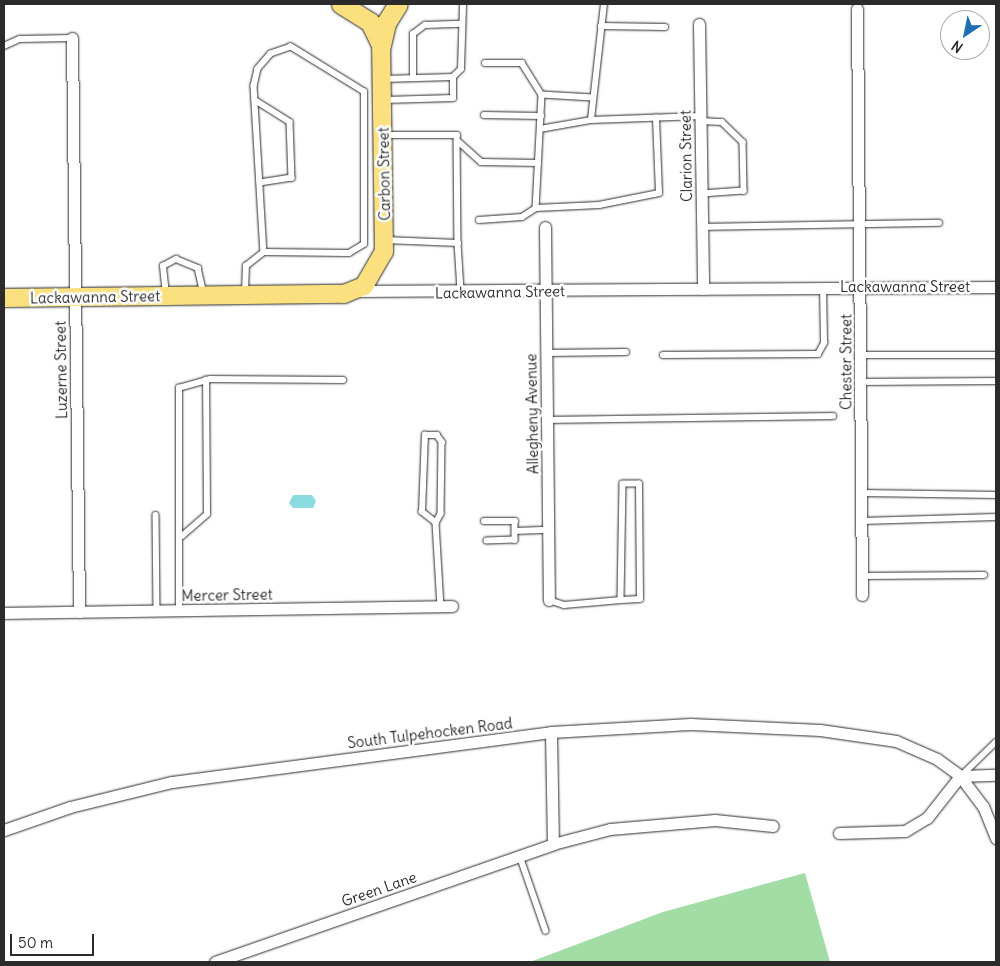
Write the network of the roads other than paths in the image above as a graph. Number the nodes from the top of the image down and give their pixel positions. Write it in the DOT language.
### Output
graph roads {
  1 [pos="341,4"];
  2 [pos="398,4"];
  3 [pos="463,4"];
  4 [pos="604,4"];
  5 [pos="857,9"];
  6 [pos="462,24"];
  7 [pos="699,24"];
  8 [pos="601,26"];
  9 [pos="665,27"];
  10 [pos="72,38"];
  11 [pos="381,45"];
  12 [pos="4,46"];
  13 [pos="485,63"];
  14 [pos="453,77"];
  15 [pos="413,78"];
  16 [pos="382,79"];
  17 [pos="542,95"];
  18 [pos="593,98"];
  19 [pos="255,100"];
  20 [pos="383,100"];
  21 [pos="484,115"];
  22 [pos="541,116"];
  23 [pos="656,118"];
  24 [pos="701,119"];
  25 [pos="591,120"];
  26 [pos="540,130"];
  27 [pos="383,135"];
  28 [pos="458,138"];
  29 [pos="538,162"];
  30 [pos="260,184"];
  31 [pos="702,194"];
  32 [pos="536,208"];
  33 [pos="479,220"];
  34 [pos="939,223"];
  35 [pos="860,224"];
  36 [pos="545,227"];
  37 [pos="702,227"];
  38 [pos="385,240"];
  39 [pos="458,243"];
  40 [pos="264,252"];
  41 [pos="823,287"];
  42 [pos="861,287"];
  43 [pos="996,287"];
  44 [pos="703,289"];
  45 [pos="354,291"];
  46 [pos="546,291"];
  47 [pos="461,293"];
  48 [pos="204,295"];
  49 [pos="245,295"];
  50 [pos="166,296"];
  51 [pos="75,297"];
  52 [pos="4,298"];
  53 [pos="626,352"];
  54 [pos="546,353"];
  55 [pos="663,354"];
  56 [pos="861,355"];
  57 [pos="996,355"];
  58 [pos="206,380"];
  59 [pos="343,380"];
  60 [pos="996,381"];
  61 [pos="861,382"];
  62 [pos="833,416"];
  63 [pos="547,420"];
  64 [pos="862,493"];
  65 [pos="996,495"];
  66 [pos="156,515"];
  67 [pos="996,517"];
  68 [pos="862,520"];
  69 [pos="484,521"];
  70 [pos="436,523"];
  71 [pos="548,530"];
  72 [pos="515,531"];
  73 [pos="182,536"];
  74 [pos="487,541"];
  75 [pos="984,575"];
  76 [pos="862,576"];
  77 [pos="862,595"];
  78 [pos="549,600"];
  79 [pos="621,600"];
  80 [pos="446,607"];
  81 [pos="179,610"];
  82 [pos="156,611"];
  83 [pos="79,612"];
  84 [pos="4,613"];
  85 [pos="551,732"];
  86 [pos="996,742"];
  87 [pos="996,775"];
  88 [pos="960,776"];
  89 [pos="773,826"];
  90 [pos="4,830"];
  91 [pos="839,833"];
  92 [pos="996,838"];
  93 [pos="553,844"];
  94 [pos="520,856"];
  95 [pos="546,931"];
  96 [pos="215,962"];
  1 -- 11 [label="highway"];
  2 -- 11 [label="highway"];
  3 -- 6 [label="lane"];
  4 -- 8 [label="lane"];
  5 -- 35 [label="street, Chester Street"];
  6 -- 14 [label="lane"];
  6 -- 15 [label="lane"];
  7 -- 24 [label="street, Clarion Street"];
  8 -- 9 [label="lane"];
  8 -- 18 [label="lane"];
  10 -- 12 [label="lane"];
  10 -- 51 [label="street, Luzerne Street"];
  11 -- 16 [label="main road, Carbon Street"];
  13 -- 17 [label="lane"];
  14 -- 15 [label="lane"];
  14 -- 20 [label="lane"];
  15 -- 16 [label="lane"];
  16 -- 20 [label="main road, Carbon Street"];
  17 -- 18 [label="lane"];
  17 -- 22 [label="lane"];
  18 -- 25 [label="lane"];
  19 -- 30 [label="lane"];
  19 -- 30 [label="lane"];
  19 -- 40 [label="lane"];
  20 -- 27 [label="main road, Carbon Street"];
  21 -- 22 [label="lane"];
  22 -- 26 [label="lane"];
  23 -- 24 [label="lane"];
  23 -- 25 [label="lane"];
  23 -- 32 [label="lane"];
  24 -- 31 [label="street, Clarion Street"];
  24 -- 31 [label="lane"];
  25 -- 26 [label="lane"];
  26 -- 29 [label="lane"];
  27 -- 28 [label="lane"];
  27 -- 38 [label="main road, Carbon Street"];
  28 -- 29 [label="lane"];
  28 -- 39 [label="lane"];
  29 -- 32 [label="lane"];
  30 -- 40 [label="lane"];
  31 -- 37 [label="street, Clarion Street"];
  32 -- 33 [label="lane"];
  34 -- 35 [label="lane"];
  35 -- 37 [label="lane"];
  35 -- 42 [label="street, Chester Street"];
  36 -- 46 [label="street, Allegheny Avenue"];
  37 -- 44 [label="street, Clarion Street"];
  38 -- 39 [label="lane"];
  38 -- 45 [label="main road, Carbon Street"];
  39 -- 47 [label="lane"];
  40 -- 49 [label="lane"];
  41 -- 42 [label="street, Lackawanna Street"];
  41 -- 44 [label="street, Lackawanna Street"];
  41 -- 55 [label="lane"];
  42 -- 43 [label="street, Lackawanna Street"];
  42 -- 56 [label="street, Chester Street"];
  44 -- 46 [label="street, Lackawanna Street"];
  45 -- 47 [label="street, Lackawanna Street"];
  45 -- 49 [label="main road, Lackawanna Street"];
  46 -- 47 [label="street, Lackawanna Street"];
  46 -- 54 [label="street, Allegheny Avenue"];
  48 -- 49 [label="main road, Lackawanna Street"];
  48 -- 50 [label="main road, Lackawanna Street"];
  48 -- 50 [label="lane"];
  50 -- 51 [label="main road, Lackawanna Street"];
  51 -- 52 [label="main road, Lackawanna Street"];
  51 -- 83 [label="street, Luzerne Street"];
  53 -- 54 [label="lane"];
  54 -- 63 [label="street, Allegheny Avenue"];
  56 -- 57 [label="lane"];
  56 -- 61 [label="street, Chester Street"];
  58 -- 59 [label="lane"];
  58 -- 73 [label="lane"];
  58 -- 73 [label="lane"];
  60 -- 61 [label="lane"];
  61 -- 64 [label="street, Chester Street"];
  62 -- 63 [label="lane"];
  63 -- 71 [label="street, Allegheny Avenue"];
  64 -- 65 [label="lane"];
  64 -- 68 [label="street, Chester Street"];
  66 -- 82 [label="lane"];
  67 -- 68 [label="lane"];
  68 -- 76 [label="street, Chester Street"];
  69 -- 72 [label="lane"];
  70 -- 70 [label="lane"];
  70 -- 80 [label="lane"];
  71 -- 72 [label="lane"];
  71 -- 78 [label="street, Allegheny Avenue"];
  72 -- 74 [label="lane"];
  73 -- 81 [label="lane"];
  75 -- 76 [label="lane"];
  76 -- 77 [label="street, Chester Street"];
  78 -- 79 [label="lane"];
  79 -- 79 [label="lane"];
  80 -- 81 [label="street, Mercer Street"];
  81 -- 82 [label="street, Mercer Street"];
  82 -- 83 [label="street, Mercer Street"];
  83 -- 84 [label="street, Mercer Street"];
  85 -- 88 [label="street, South Tulpehocken Road"];
  85 -- 90 [label="street, South Tulpehocken Road"];
  85 -- 93 [label="street"];
  86 -- 88 [label="lane"];
  87 -- 88 [label="street"];
  88 -- 91 [label="street"];
  88 -- 92 [label="street"];
  89 -- 93 [label="street, Green Lane"];
  93 -- 94 [label="street, Green Lane"];
  94 -- 95 [label="lane"];
  94 -- 96 [label="street, Green Lane"];
}
